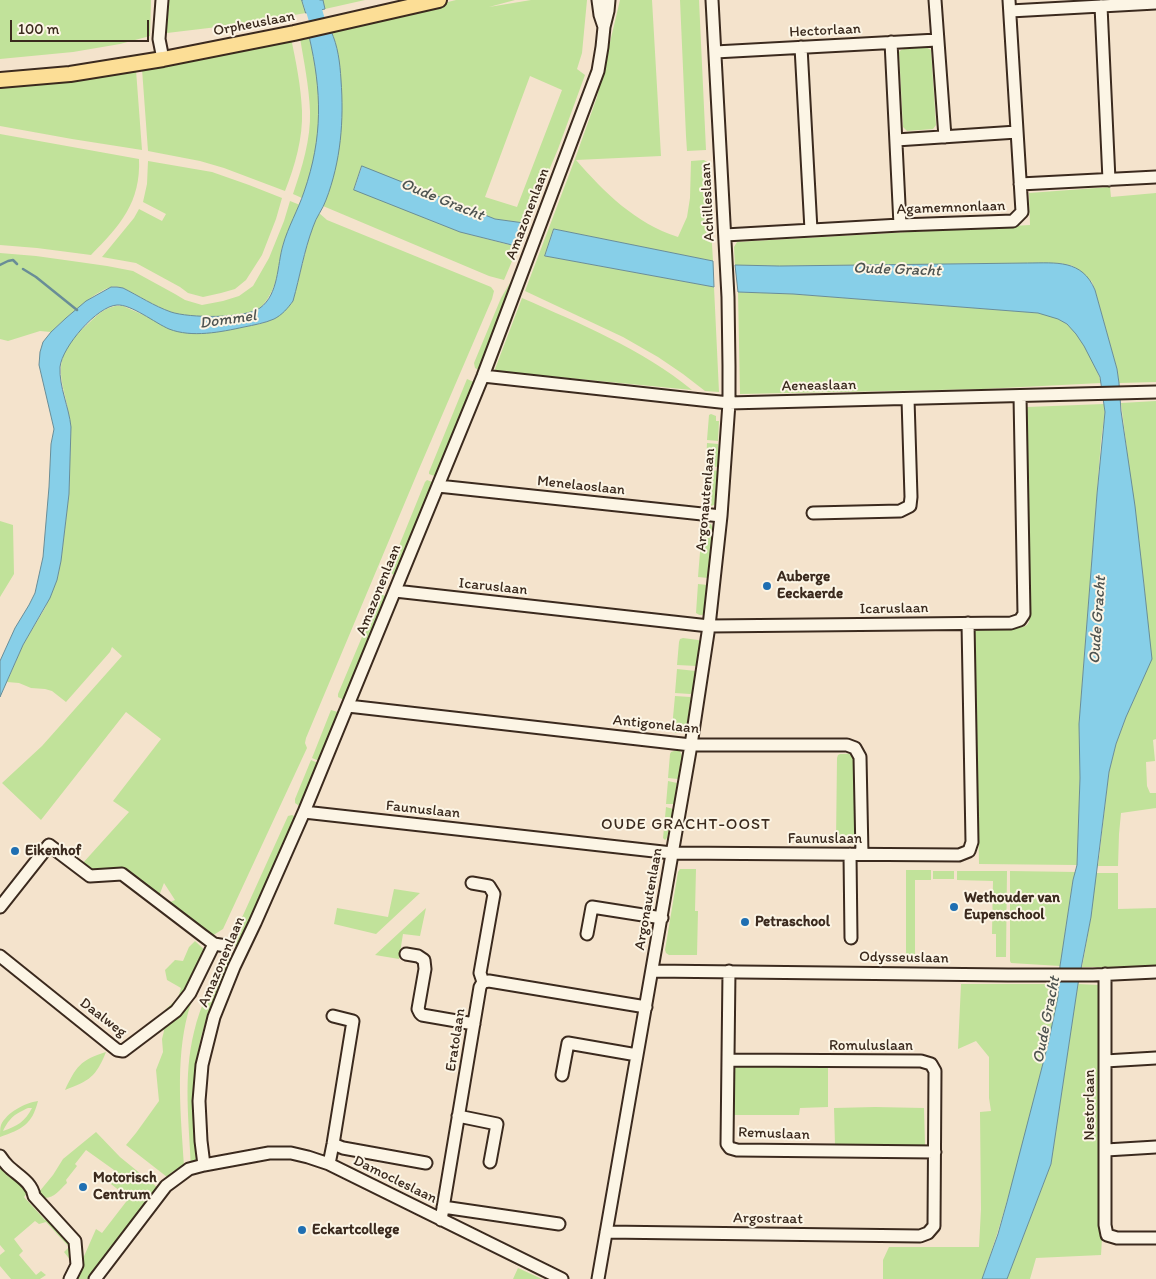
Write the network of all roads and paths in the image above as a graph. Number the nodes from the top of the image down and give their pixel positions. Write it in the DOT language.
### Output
graph roads {
  1 [pos="162,0"];
  2 [pos="406,0"];
  3 [pos="439,0"];
  4 [pos="598,0"];
  5 [pos="609,0"];
  6 [pos="712,0"];
  7 [pos="935,0"];
  8 [pos="1156,3"];
  9 [pos="1009,6"];
  10 [pos="1101,6"];
  11 [pos="333,21"];
  12 [pos="604,26"];
  13 [pos="937,40"];
  14 [pos="891,42"];
  15 [pos="801,47"];
  16 [pos="715,52"];
  17 [pos="162,55"];
  18 [pos="0,72"];
  19 [pos="0,80"];
  20 [pos="1017,132"];
  21 [pos="945,137"];
  22 [pos="896,140"];
  23 [pos="1156,178"];
  24 [pos="1110,180"];
  25 [pos="1020,184"];
  26 [pos="900,225"];
  27 [pos="812,230"];
  28 [pos="725,236"];
  29 [pos="483,376"];
  30 [pos="1156,392"];
  31 [pos="1020,396"];
  32 [pos="908,398"];
  33 [pos="729,403"];
  34 [pos="438,486"];
  35 [pos="813,513"];
  36 [pos="721,516"];
  37 [pos="395,591"];
  38 [pos="968,623"];
  39 [pos="709,626"];
  40 [pos="348,706"];
  41 [pos="691,745"];
  42 [pos="304,812"];
  43 [pos="672,853"];
  44 [pos="856,854"];
  45 [pos="472,883"];
  46 [pos="0,906"];
  47 [pos="662,918"];
  48 [pos="587,934"];
  49 [pos="851,938"];
  50 [pos="214,944"];
  51 [pos="226,946"];
  52 [pos="406,954"];
  53 [pos="0,956"];
  54 [pos="652,971"];
  55 [pos="729,971"];
  56 [pos="1156,972"];
  57 [pos="1104,974"];
  58 [pos="483,982"];
  59 [pos="646,1007"];
  60 [pos="333,1016"];
  61 [pos="474,1024"];
  62 [pos="637,1055"];
  63 [pos="1156,1058"];
  64 [pos="728,1060"];
  65 [pos="1105,1061"];
  66 [pos="562,1075"];
  67 [pos="458,1116"];
  68 [pos="333,1144"];
  69 [pos="1156,1147"];
  70 [pos="1106,1150"];
  71 [pos="935,1152"];
  72 [pos="0,1156"];
  73 [pos="490,1162"];
  74 [pos="426,1163"];
  75 [pos="329,1164"];
  76 [pos="204,1165"];
  77 [pos="443,1207"];
  78 [pos="441,1220"];
  79 [pos="559,1224"];
  80 [pos="606,1232"];
  81 [pos="928,1233"];
  82 [pos="1156,1238"];
  83 [pos="70,1279"];
  84 [pos="95,1279"];
  85 [pos="562,1279"];
  86 [pos="598,1279"];
  1 -- 17 [label="street"];
  2 -- 11 [label="main road, Orpheuslaan"];
  3 -- 11 [label="main road, Orpheuslaan"];
  4 -- 12 [label="street, Amazonenlaan"];
  5 -- 12 [label="street, Amazonenlaan"];
  6 -- 16 [label="street, Achilleslaan"];
  7 -- 13 [label="street"];
  8 -- 10 [label="street"];
  9 -- 10 [label="street"];
  9 -- 20 [label="street, Agamemnonlaan"];
  10 -- 24 [label="street"];
  11 -- 17 [label="main road, Orpheuslaan"];
  12 -- 29 [label="street, Amazonenlaan"];
  13 -- 14 [label="street, Hectorlaan"];
  13 -- 21 [label="street"];
  14 -- 15 [label="street, Hectorlaan"];
  14 -- 22 [label="street"];
  15 -- 16 [label="street, Hectorlaan"];
  15 -- 27 [label="street"];
  16 -- 28 [label="street, Achilleslaan"];
  17 -- 18 [label="main road"];
  17 -- 19 [label="main road"];
  20 -- 21 [label="street"];
  20 -- 25 [label="street, Agamemnonlaan"];
  21 -- 22 [label="street"];
  22 -- 26 [label="street"];
  23 -- 24 [label="street"];
  24 -- 25 [label="street"];
  25 -- 26 [label="street, Agamemnonlaan"];
  26 -- 27 [label="street, Agamemnonlaan"];
  27 -- 28 [label="street, Agamemnonlaan"];
  28 -- 33 [label="street, Achilleslaan"];
  29 -- 33 [label="street, Aeneaslaan"];
  29 -- 34 [label="street, Amazonenlaan"];
  30 -- 31 [label="street, Aeneaslaan"];
  31 -- 32 [label="street, Aeneaslaan"];
  31 -- 38 [label="street, Icaruslaan"];
  32 -- 33 [label="street, Aeneaslaan"];
  32 -- 35 [label="street"];
  33 -- 36 [label="street, Argonautenlaan"];
  34 -- 36 [label="street, Menelaoslaan"];
  34 -- 37 [label="street, Amazonenlaan"];
  36 -- 39 [label="street, Argonautenlaan"];
  37 -- 39 [label="street, Icaruslaan"];
  37 -- 40 [label="street, Amazonenlaan"];
  38 -- 39 [label="street, Icaruslaan"];
  38 -- 44 [label="street, Faunuslaan"];
  39 -- 41 [label="street, Argonautenlaan"];
  40 -- 41 [label="street, Antigonelaan"];
  40 -- 42 [label="street, Amazonenlaan"];
  41 -- 43 [label="street, Argonautenlaan"];
  41 -- 44 [label="street, Antigonelaan"];
  42 -- 43 [label="street, Faunuslaan"];
  42 -- 76 [label="street, Amazonenlaan"];
  43 -- 44 [label="street, Faunuslaan"];
  43 -- 47 [label="street, Argonautenlaan"];
  44 -- 49 [label="street"];
  45 -- 58 [label="street, Eratolaan"];
  46 -- 50 [label="street"];
  47 -- 48 [label="street"];
  47 -- 54 [label="street, Argonautenlaan"];
  50 -- 51 [label="street"];
  50 -- 53 [label="street, Daalweg"];
  52 -- 61 [label="street"];
  54 -- 55 [label="street, Odysseuslaan"];
  54 -- 59 [label="street, Argonautenlaan"];
  55 -- 57 [label="street, Odysseuslaan"];
  55 -- 64 [label="street, Remuslaan"];
  56 -- 57 [label="street, Odysseuslaan"];
  57 -- 65 [label="street, Nestorlaan"];
  58 -- 59 [label="street"];
  58 -- 61 [label="street, Eratolaan"];
  59 -- 62 [label="street, Argonautenlaan"];
  60 -- 68 [label="street"];
  61 -- 67 [label="street, Eratolaan"];
  62 -- 66 [label="street"];
  62 -- 80 [label="street, Argonautenlaan"];
  63 -- 65 [label="street"];
  64 -- 71 [label="street, Romuluslaan"];
  64 -- 71 [label="street, Remuslaan"];
  65 -- 70 [label="street, Nestorlaan"];
  67 -- 73 [label="street"];
  67 -- 77 [label="street, Eratolaan"];
  68 -- 74 [label="street"];
  68 -- 75 [label="street"];
  69 -- 70 [label="street"];
  70 -- 82 [label="street, Nestorlaan"];
  71 -- 81 [label="street, Romuluslaan"];
  72 -- 83 [label="street"];
  75 -- 76 [label="street, Damocleslaan"];
  75 -- 78 [label="street, Damocleslaan"];
  76 -- 84 [label="street, Damocleslaan"];
  77 -- 78 [label="street, Eratolaan"];
  77 -- 79 [label="street"];
  78 -- 85 [label="street, Damocleslaan"];
  80 -- 81 [label="street, Argostraat"];
  80 -- 86 [label="street, Argonautenlaan"];
}
